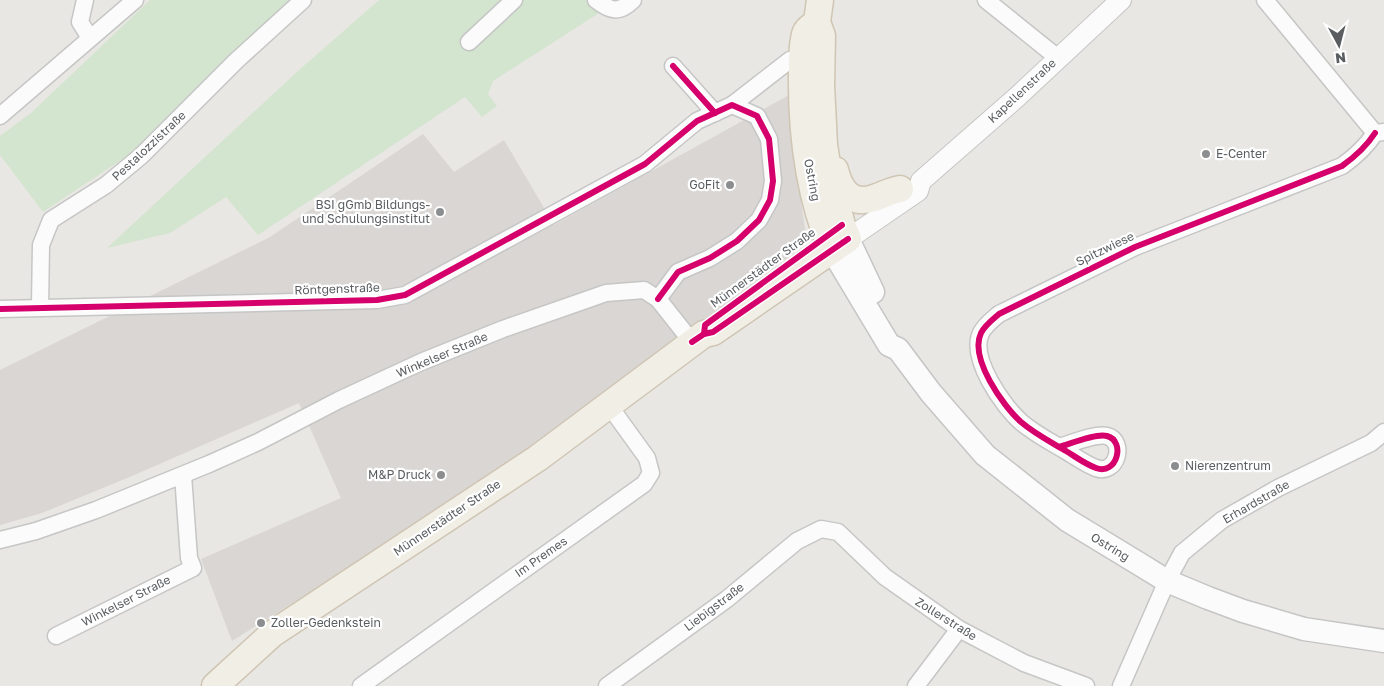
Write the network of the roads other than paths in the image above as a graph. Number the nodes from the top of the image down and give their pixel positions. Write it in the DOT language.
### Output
graph roads {
  1 [pos="85,0"];
  2 [pos="135,0"];
  3 [pos="303,0"];
  4 [pos="514,0"];
  5 [pos="596,0"];
  6 [pos="633,0"];
  7 [pos="986,0"];
  8 [pos="1121,0"];
  9 [pos="1265,0"];
  10 [pos="819,11"];
  11 [pos="90,38"];
  12 [pos="469,42"];
  13 [pos="802,58"];
  14 [pos="1058,58"];
  15 [pos="673,66"];
  16 [pos="732,105"];
  17 [pos="715,113"];
  18 [pos="0,116"];
  19 [pos="823,132"];
  20 [pos="1379,132"];
  21 [pos="911,185"];
  22 [pos="837,237"];
  23 [pos="658,299"];
  24 [pos="40,307"];
  25 [pos="0,309"];
  26 [pos="698,338"];
  27 [pos="608,404"];
  28 [pos="1384,432"];
  29 [pos="1059,447"];
  30 [pos="183,475"];
  31 [pos="821,529"];
  32 [pos="0,540"];
  33 [pos="1168,581"];
  34 [pos="959,629"];
  35 [pos="56,636"];
  36 [pos="1384,641"];
  37 [pos="215,686"];
  38 [pos="361,686"];
  39 [pos="607,686"];
  40 [pos="916,686"];
  41 [pos="1086,686"];
  42 [pos="1121,686"];
  1 -- 11 [label="street"];
  2 -- 11 [label="street"];
  3 -- 24 [label="street, Pestalozzistraße"];
  4 -- 12 [label="street"];
  5 -- 6 [label="street"];
  7 -- 14 [label="street"];
  8 -- 14 [label="street, Kapellenstraße"];
  9 -- 20 [label="street"];
  10 -- 13 [label="main road, Ostring"];
  10 -- 19 [label="main road, Ostring"];
  11 -- 18 [label="street"];
  13 -- 16 [label="street, Röntgenstraße"];
  13 -- 22 [label="main road, Ostring"];
  14 -- 21 [label="street, Kapellenstraße"];
  15 -- 17 [label="street"];
  16 -- 17 [label="street, Röntgenstraße"];
  16 -- 23 [label="street"];
  17 -- 24 [label="street, Röntgenstraße"];
  19 -- 21 [label="main road"];
  19 -- 22 [label="main road, Ostring"];
  20 -- 29 [label="street, Spitzwiese"];
  21 -- 22 [label="street, Kapellenstraße"];
  22 -- 26 [label="main road, Münnerstädter Straße"];
  22 -- 33 [label="main road, Ostring"];
  23 -- 26 [label="street"];
  23 -- 30 [label="street, Winkelser Straße"];
  24 -- 25 [label="street, Röntgenstraße"];
  26 -- 27 [label="main road, Münnerstädter Straße"];
  27 -- 37 [label="main road, Münnerstädter Straße"];
  27 -- 38 [label="street, Im Premes"];
  28 -- 33 [label="street, Erhardstraße"];
  30 -- 32 [label="street, Winkelser Straße"];
  30 -- 35 [label="street, Winkelser Straße"];
  31 -- 34 [label="street, Zollerstraße"];
  31 -- 39 [label="street, Liebigstraße"];
  33 -- 36 [label="main road, Ostring"];
  33 -- 42 [label="street, Erhardstraße"];
  34 -- 40 [label="street"];
  34 -- 41 [label="street, Zollerstraße"];
}
